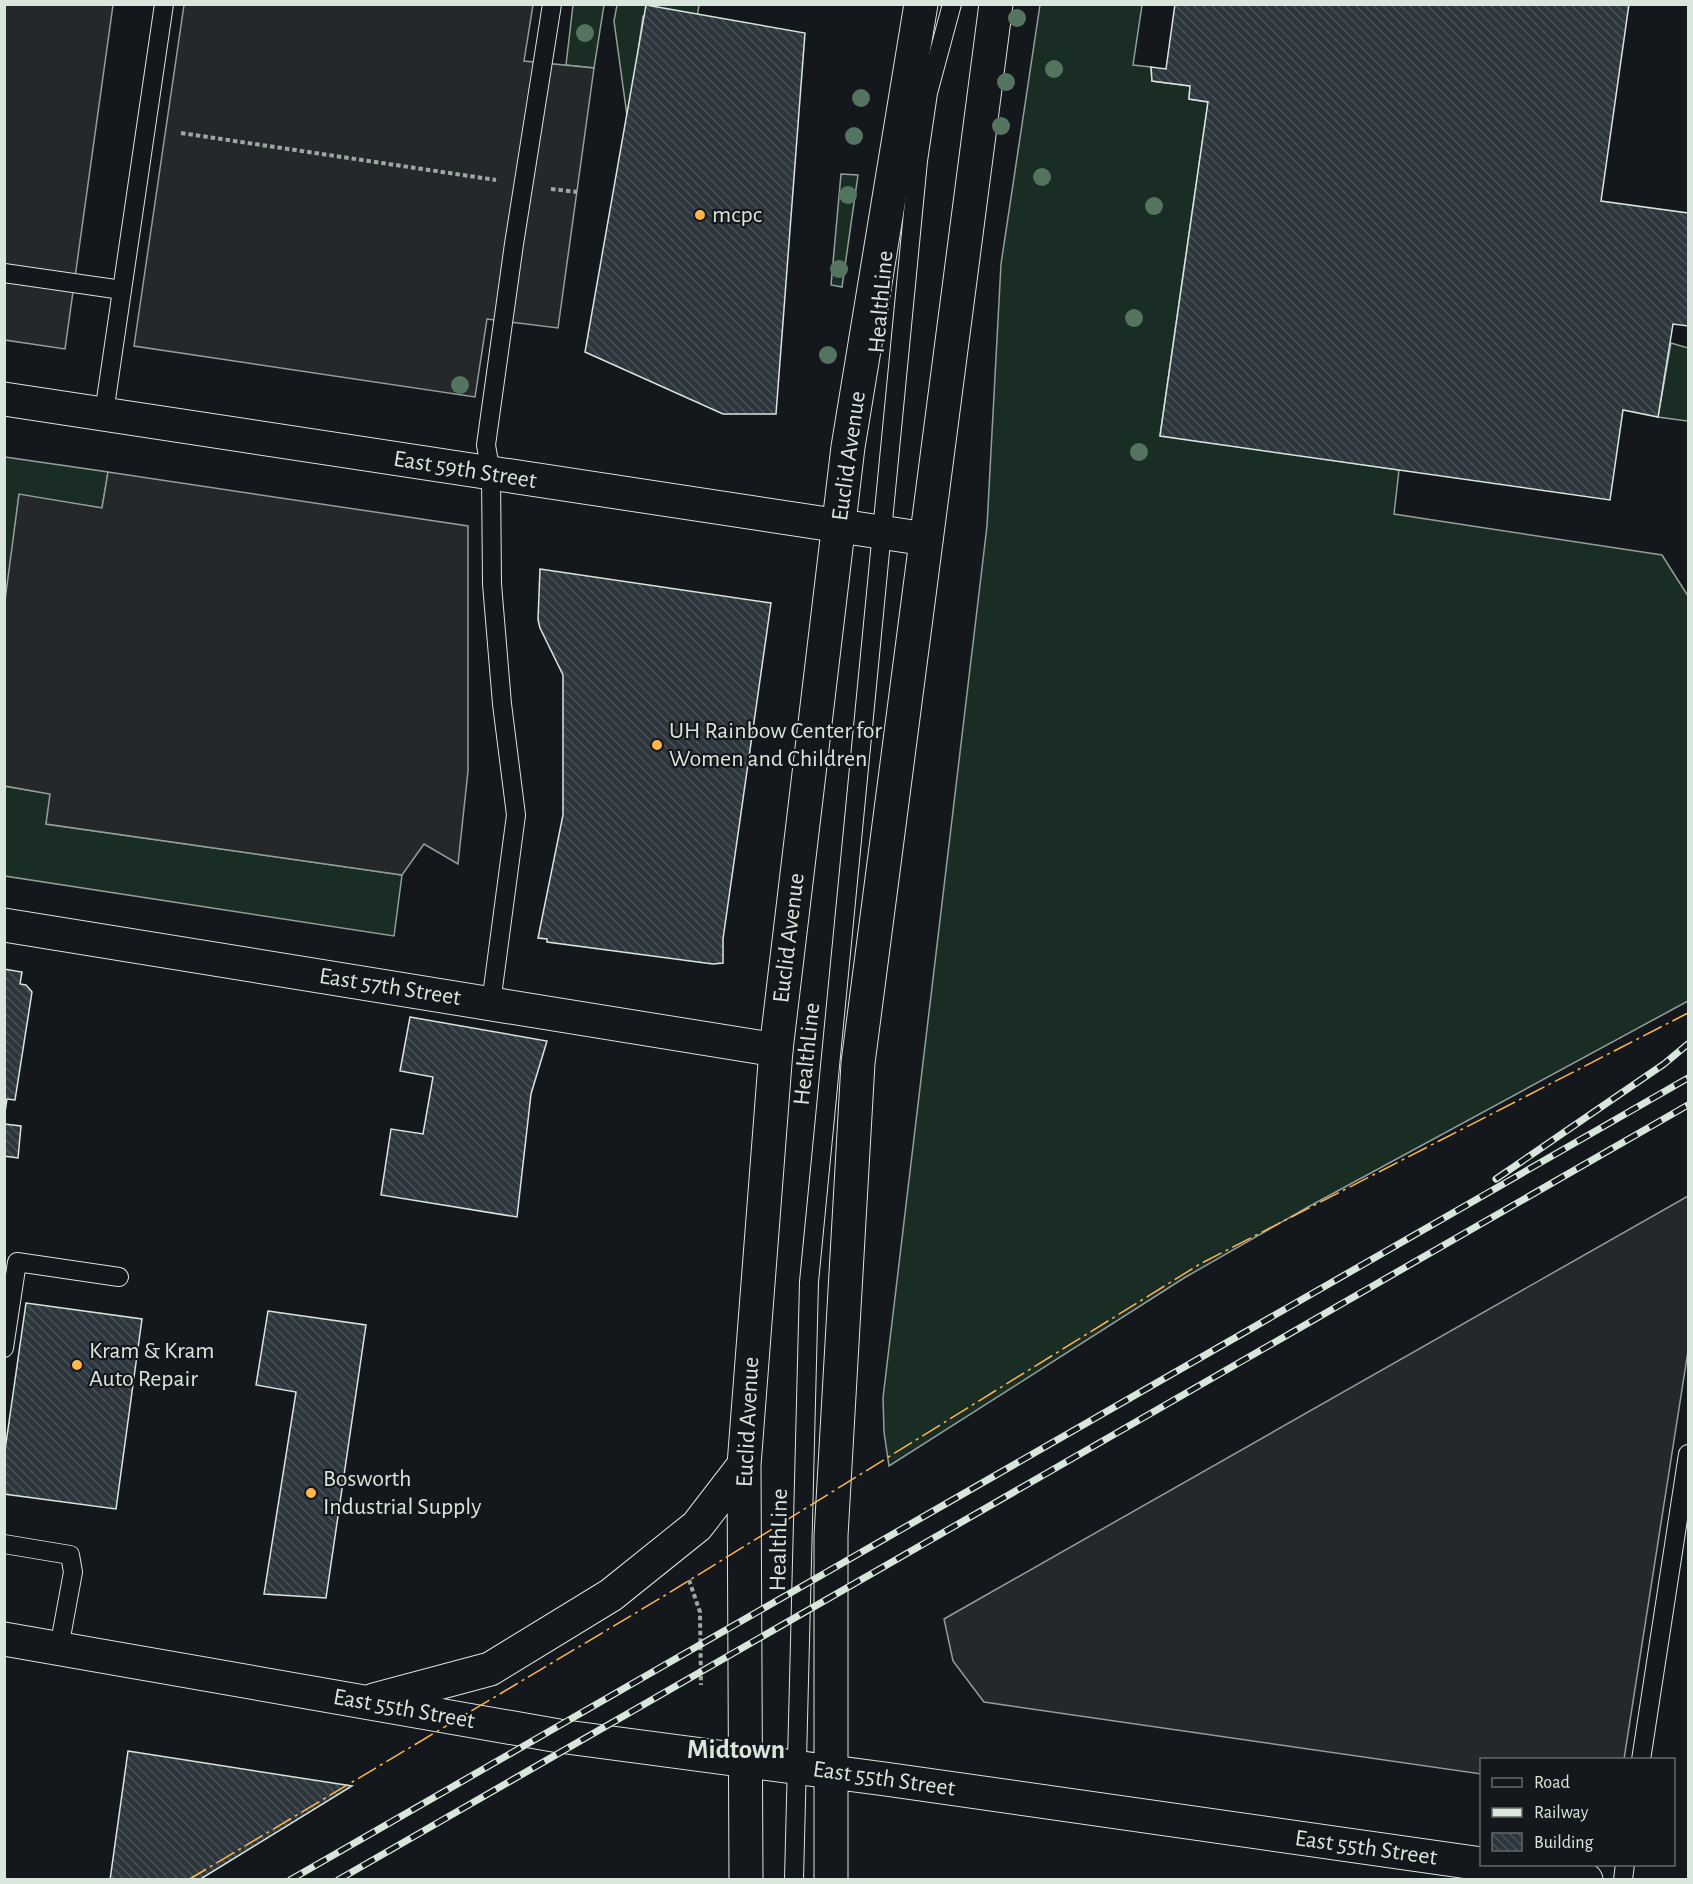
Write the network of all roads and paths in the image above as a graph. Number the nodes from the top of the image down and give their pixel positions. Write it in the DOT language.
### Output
graph roads {
  1 [pos="164,4"];
  2 [pos="552,4"];
  3 [pos="921,4"];
  4 [pos="926,4"];
  5 [pos="951,4"];
  6 [pos="996,4"];
  7 [pos="927,93"];
  8 [pos="181,133"];
  9 [pos="524,184"];
  10 [pos="577,192"];
  11 [pos="4,273"];
  12 [pos="122,290"];
  13 [pos="4,399"];
  14 [pos="104,413"];
  15 [pos="491,474"];
  16 [pos="838,527"];
  17 [pos="882,533"];
  18 [pos="926,539"];
  19 [pos="4,925"];
  20 [pos="491,1004"];
  21 [pos="776,1050"];
  22 [pos="11,1261"];
  23 [pos="119,1277"];
  24 [pos="4,1348"];
  25 [pos="1689,1454"];
  26 [pos="744,1466"];
  27 [pos="4,1545"];
  28 [pos="688,1574"];
  29 [pos="4,1639"];
  30 [pos="59,1648"];
  31 [pos="701,1686"];
  32 [pos="365,1702"];
  33 [pos="1641,1758"];
  34 [pos="746,1761"];
  35 [pos="797,1767"];
  36 [pos="831,1772"];
  37 [pos="1480,1864"];
  38 [pos="1495,1866"];
  39 [pos="746,1880"];
  40 [pos="794,1880"];
  41 [pos="831,1880"];
  42 [pos="1586,1880"];
  1 -- 12 [label="lane"];
  2 -- 9 [label="lane"];
  3 -- 16 [label="main road, Euclid Avenue"];
  4 -- 7 [label="lane, HealthLine"];
  5 -- 7 [label="lane, HealthLine"];
  6 -- 18 [label="main road"];
  7 -- 17 [label="lane, HealthLine"];
  8 -- 9 [label="path"];
  9 -- 10 [label="path"];
  9 -- 15 [label="lane"];
  11 -- 12 [label="lane"];
  12 -- 14 [label="lane"];
  13 -- 14 [label="main road, East 59th Street"];
  14 -- 15 [label="main road, East 59th Street"];
  15 -- 16 [label="main road, East 59th Street"];
  15 -- 20 [label="lane"];
  16 -- 17 [label="main road, East 59th Street"];
  16 -- 21 [label="main road, Euclid Avenue"];
  17 -- 18 [label="main road, East 59th Street"];
  17 -- 35 [label="lane, HealthLine"];
  18 -- 36 [label="main road"];
  19 -- 20 [label="main road, East 57th Street"];
  20 -- 21 [label="main road, East 57th Street"];
  21 -- 26 [label="main road, Euclid Avenue"];
  22 -- 23 [label="lane"];
  22 -- 24 [label="lane"];
  25 -- 33 [label="lane"];
  26 -- 32 [label="main road"];
  26 -- 34 [label="main road, Euclid Avenue"];
  27 -- 30 [label="lane"];
  28 -- 31 [label="path"];
  29 -- 30 [label="main road, East 55th Street"];
  30 -- 32 [label="main road, East 55th Street"];
  32 -- 34 [label="main road, East 55th Street"];
  34 -- 35 [label="main road, East 55th Street"];
  34 -- 39 [label="main road, Euclid Avenue"];
  35 -- 36 [label="main road, East 55th Street"];
  35 -- 40 [label="lane, HealthLine"];
  36 -- 37 [label="main road, East 55th Street"];
  36 -- 41 [label="main road"];
  38 -- 42 [label="main road, East 55th Street"];
}
